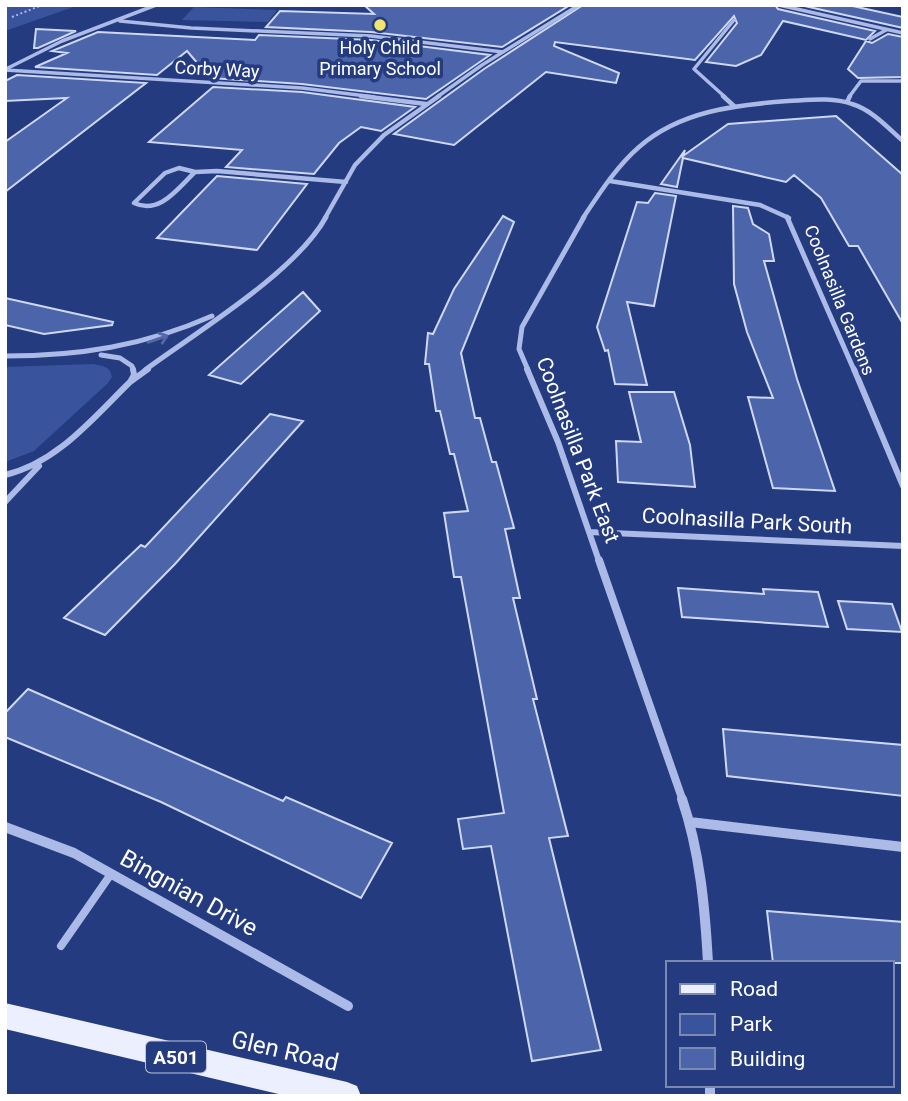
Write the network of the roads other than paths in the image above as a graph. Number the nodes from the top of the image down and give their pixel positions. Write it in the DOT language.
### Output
graph roads {
  1 [pos="156,5"];
  2 [pos="579,5"];
  3 [pos="779,5"];
  4 [pos="734,20"];
  5 [pos="120,21"];
  6 [pos="886,30"];
  7 [pos="903,33"];
  8 [pos="870,39"];
  9 [pos="503,52"];
  10 [pos="5,70"];
  11 [pos="903,81"];
  12 [pos="847,102"];
  13 [pos="426,104"];
  14 [pos="734,106"];
  15 [pos="903,141"];
  16 [pos="195,172"];
  17 [pos="610,181"];
  18 [pos="346,182"];
  19 [pos="225,310"];
  20 [pos="92,354"];
  21 [pos="5,356"];
  22 [pos="130,382"];
  23 [pos="44,460"];
  24 [pos="5,475"];
  25 [pos="903,486"];
  26 [pos="5,502"];
  27 [pos="589,532"];
  28 [pos="903,546"];
  29 [pos="690,822"];
  30 [pos="5,827"];
  31 [pos="903,847"];
  32 [pos="111,874"];
  33 [pos="61,946"];
  34 [pos="708,961"];
  35 [pos="348,1006"];
  36 [pos="5,1016"];
  37 [pos="347,1096"];
  1 -- 5 [label="street"];
  2 -- 9 [label="street"];
  3 -- 6 [label="street"];
  4 -- 14 [label="street"];
  5 -- 9 [label="street"];
  5 -- 10 [label="street"];
  6 -- 7 [label="street"];
  6 -- 8 [label="street"];
  9 -- 13 [label="street"];
  10 -- 13 [label="street, Corby Way"];
  11 -- 12 [label="street"];
  12 -- 14 [label="street, Coolnasilla Park East"];
  12 -- 15 [label="street"];
  13 -- 18 [label="street"];
  14 -- 17 [label="street, Coolnasilla Park East"];
  16 -- 16 [label="street"];
  16 -- 18 [label="street"];
  17 -- 25 [label="street, Coolnasilla Gardens"];
  17 -- 27 [label="street, Coolnasilla Park East"];
  18 -- 19 [label="street"];
  20 -- 19 [label="street, one-way"];
  19 -- 22 [label="street"];
  20 -- 21 [label="street"];
  20 -- 22 [label="street"];
  22 -- 23 [label="street"];
  23 -- 24 [label="street"];
  23 -- 26 [label="street"];
  27 -- 28 [label="street, Coolnasilla Park South"];
  27 -- 29 [label="street, Coolnasilla Park East"];
  29 -- 31 [label="street"];
  29 -- 34 [label="street, Coolnasilla Park East"];
  30 -- 32 [label="street, Bingnian Drive"];
  32 -- 33 [label="lane"];
  32 -- 35 [label="street, Bingnian Drive"];
  36 -- 37 [label="main road, Glen Road / A501"];
}
